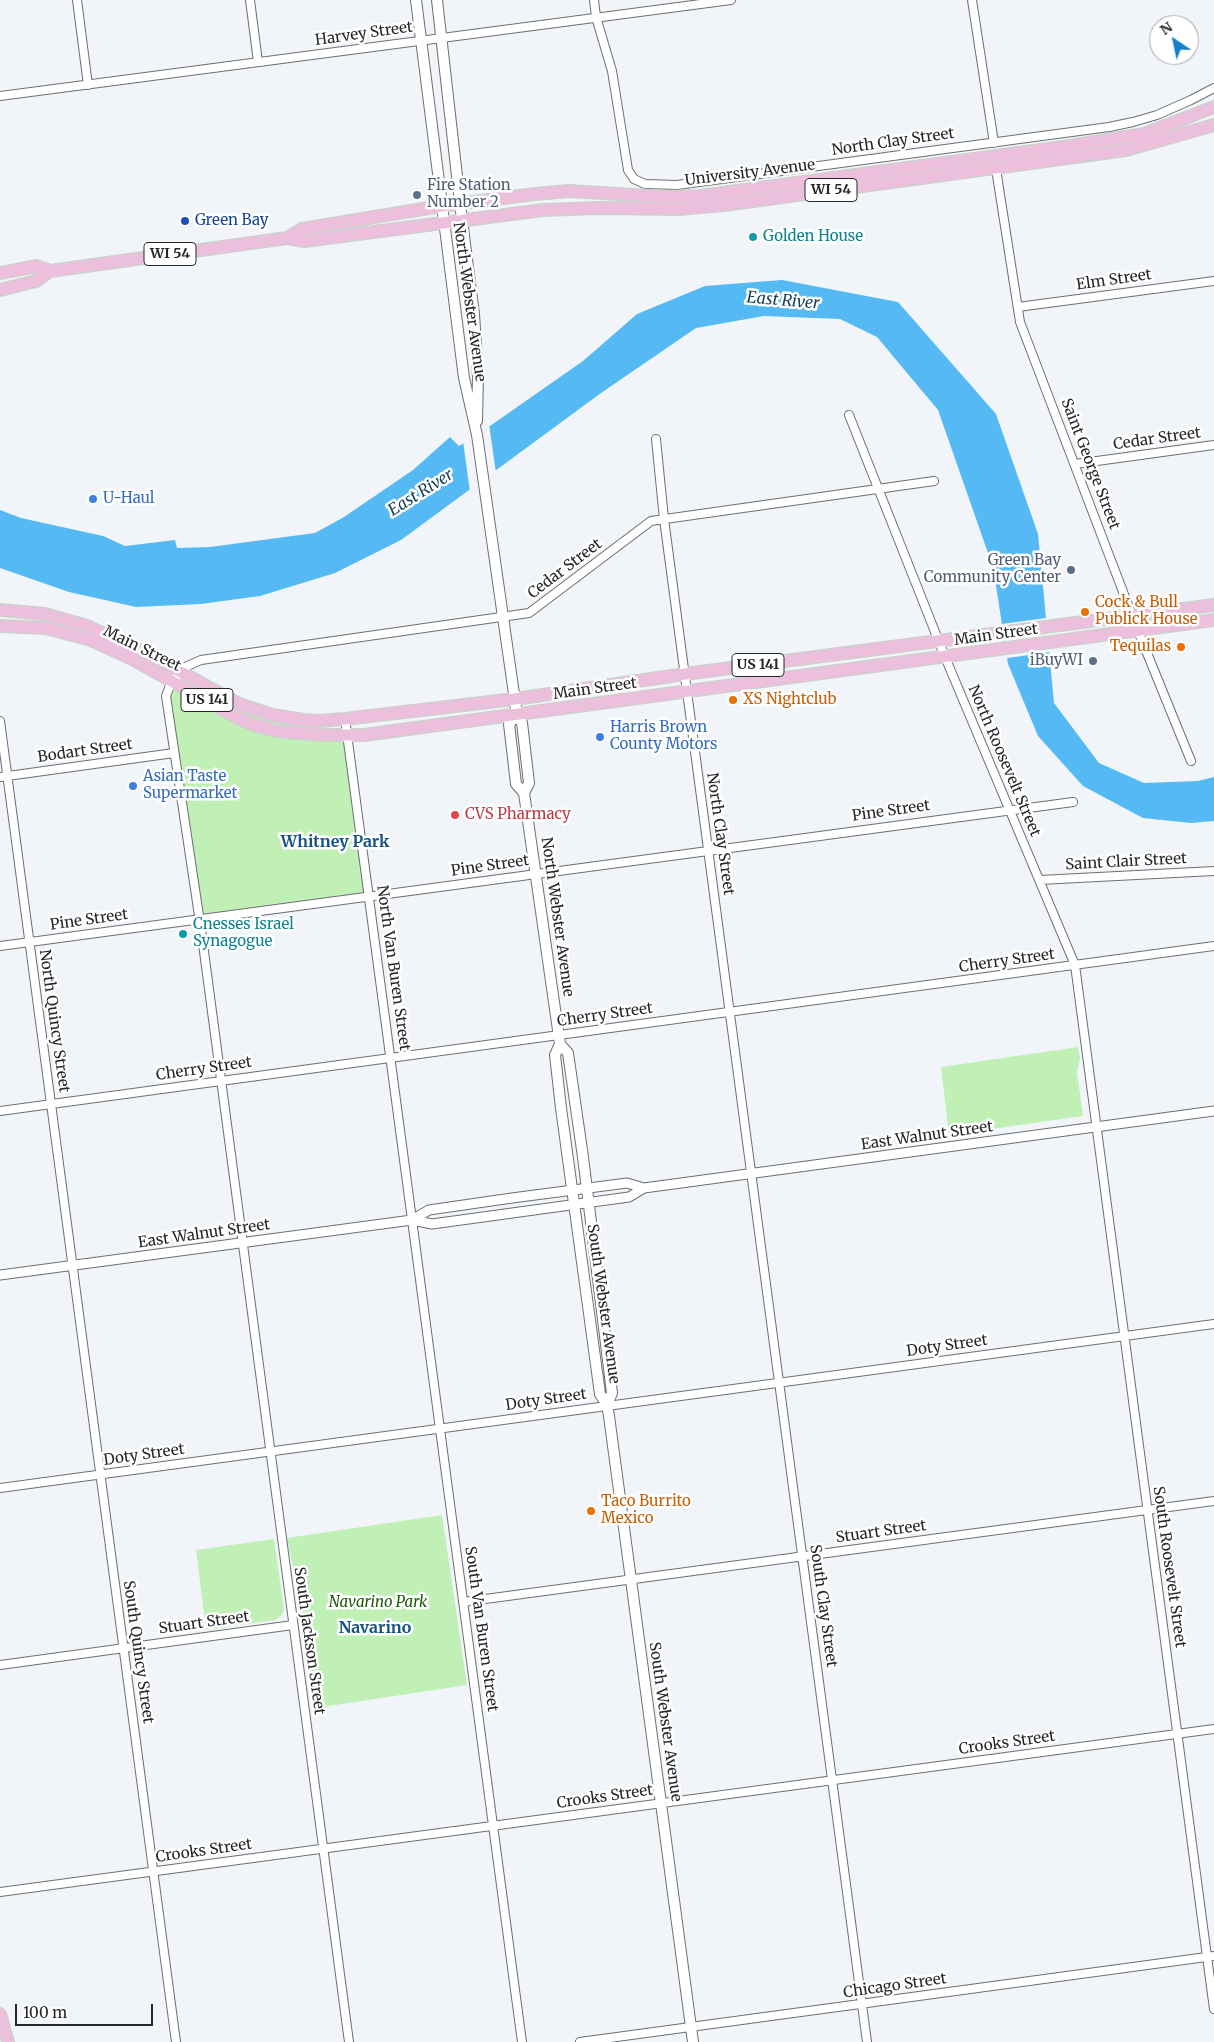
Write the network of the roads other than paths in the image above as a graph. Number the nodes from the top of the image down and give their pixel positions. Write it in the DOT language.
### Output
graph roads {
  1 [pos="77,0"];
  2 [pos="250,0"];
  3 [pos="416,0"];
  4 [pos="437,0"];
  5 [pos="594,0"];
  6 [pos="731,0"];
  7 [pos="972,0"];
  8 [pos="596,17"];
  9 [pos="442,38"];
  10 [pos="421,40"];
  11 [pos="258,62"];
  12 [pos="88,85"];
  13 [pos="1214,88"];
  14 [pos="0,96"];
  15 [pos="1214,107"];
  16 [pos="1214,125"];
  17 [pos="994,143"];
  18 [pos="996,169"];
  19 [pos="460,204"];
  20 [pos="441,206"];
  21 [pos="462,220"];
  22 [pos="443,222"];
  23 [pos="287,238"];
  24 [pos="50,271"];
  25 [pos="0,273"];
  26 [pos="1214,281"];
  27 [pos="0,290"];
  28 [pos="1018,307"];
  29 [pos="849,416"];
  30 [pos="476,429"];
  31 [pos="656,439"];
  32 [pos="1214,445"];
  33 [pos="1075,464"];
  34 [pos="934,480"];
  35 [pos="877,490"];
  36 [pos="664,519"];
  37 [pos="1214,605"];
  38 [pos="0,610"];
  39 [pos="1133,616"];
  40 [pos="503,618"];
  41 [pos="1214,620"];
  42 [pos="0,626"];
  43 [pos="1138,630"];
  44 [pos="939,641"];
  45 [pos="945,657"];
  46 [pos="685,674"];
  47 [pos="177,675"];
  48 [pos="688,691"];
  49 [pos="515,699"];
  50 [pos="517,715"];
  51 [pos="345,720"];
  52 [pos="0,721"];
  53 [pos="348,735"];
  54 [pos="174,753"];
  55 [pos="1191,761"];
  56 [pos="4,776"];
  57 [pos="1073,802"];
  58 [pos="1010,809"];
  59 [pos="708,850"];
  60 [pos="1214,872"];
  61 [pos="536,873"];
  62 [pos="1040,880"];
  63 [pos="369,896"];
  64 [pos="199,919"];
  65 [pos="30,942"];
  66 [pos="0,946"];
  67 [pos="1214,946"];
  68 [pos="1075,965"];
  69 [pos="730,1012"];
  70 [pos="559,1040"];
  71 [pos="391,1058"];
  72 [pos="221,1081"];
  73 [pos="51,1104"];
  74 [pos="0,1111"];
  75 [pos="1214,1111"];
  76 [pos="1096,1127"];
  77 [pos="752,1174"];
  78 [pos="587,1188"];
  79 [pos="644,1188"];
  80 [pos="572,1190"];
  81 [pos="589,1203"];
  82 [pos="574,1205"];
  83 [pos="412,1220"];
  84 [pos="242,1243"];
  85 [pos="73,1266"];
  86 [pos="0,1275"];
  87 [pos="1214,1324"];
  88 [pos="1124,1336"];
  89 [pos="779,1383"];
  90 [pos="608,1405"];
  91 [pos="440,1428"];
  92 [pos="270,1451"];
  93 [pos="100,1474"];
  94 [pos="0,1488"];
  95 [pos="1214,1501"];
  96 [pos="1147,1510"];
  97 [pos="802,1556"];
  98 [pos="631,1580"];
  99 [pos="463,1602"];
  100 [pos="293,1625"];
  101 [pos="124,1648"];
  102 [pos="0,1665"];
  103 [pos="1214,1728"];
  104 [pos="1177,1734"];
  105 [pos="832,1780"];
  106 [pos="661,1804"];
  107 [pos="493,1826"];
  108 [pos="323,1849"];
  109 [pos="154,1872"];
  110 [pos="0,1892"];
  111 [pos="1210,1957"];
  112 [pos="862,2004"];
  113 [pos="1214,2010"];
  114 [pos="0,2014"];
  115 [pos="691,2027"];
  116 [pos="8,2042"];
  117 [pos="176,2042"];
  118 [pos="349,2042"];
  119 [pos="522,2042"];
  120 [pos="580,2042"];
  121 [pos="693,2042"];
  122 [pos="867,2042"];
  1 -- 12 [label="street"];
  2 -- 11 [label="street"];
  3 -- 10 [label="main road, North Webster Avenue"];
  4 -- 9 [label="main road, North Webster Avenue"];
  5 -- 8 [label="street, North Clay Street"];
  6 -- 8 [label="street, Harvey Street"];
  7 -- 17 [label="street"];
  8 -- 9 [label="street, Harvey Street"];
  8 -- 17 [label="street, North Clay Street"];
  9 -- 10 [label="street, Harvey Street"];
  9 -- 19 [label="main road, North Webster Avenue"];
  10 -- 11 [label="street, Harvey Street"];
  10 -- 20 [label="main road, North Webster Avenue"];
  11 -- 12 [label="street, Harvey Street"];
  12 -- 14 [label="street, Harvey Street"];
  13 -- 17 [label="street, North Clay Street"];
  15 -- 19 [label="main road, University Avenue / WI 54"];
  16 -- 18 [label="main road, University Avenue / WI 54"];
  18 -- 21 [label="main road, University Avenue / WI 54"];
  18 -- 28 [label="street, Saint George Street"];
  19 -- 20 [label="main road, University Avenue / WI 54"];
  19 -- 21 [label="main road, North Webster Avenue"];
  20 -- 22 [label="main road, North Webster Avenue"];
  20 -- 23 [label="main road, University Avenue / WI 54"];
  21 -- 22 [label="main road, University Avenue / WI 54"];
  21 -- 30 [label="main road, North Webster Avenue"];
  22 -- 23 [label="main road, University Avenue / WI 54"];
  22 -- 30 [label="main road, North Webster Avenue"];
  23 -- 24 [label="main road, University Avenue / WI 54"];
  24 -- 25 [label="main road, University Avenue / WI 54"];
  24 -- 27 [label="main road, University Avenue / WI 54"];
  26 -- 28 [label="street, Elm Street"];
  28 -- 33 [label="street, Saint George Street"];
  29 -- 35 [label="street, North Roosevelt Street"];
  30 -- 40 [label="main road, North Webster Avenue"];
  31 -- 36 [label="street, North Clay Street"];
  32 -- 33 [label="street, Cedar Street"];
  33 -- 39 [label="street, Saint George Street"];
  34 -- 35 [label="street, Cedar Street"];
  35 -- 36 [label="street, Cedar Street"];
  35 -- 44 [label="street, North Roosevelt Street"];
  36 -- 40 [label="street, Cedar Street"];
  36 -- 46 [label="street, North Clay Street"];
  37 -- 39 [label="main road, Main Street / US 141"];
  38 -- 47 [label="main road, Main Street / US 141"];
  39 -- 43 [label="street, Saint George Street"];
  39 -- 44 [label="main road, Main Street / US 141"];
  40 -- 47 [label="street, Cedar Street"];
  40 -- 49 [label="main road, North Webster Avenue"];
  41 -- 43 [label="main road, Main Street / US 141"];
  42 -- 47 [label="main road, Main Street / US 141"];
  43 -- 45 [label="main road, Main Street / US 141"];
  43 -- 55 [label="street, Saint George Street"];
  44 -- 45 [label="street, North Roosevelt Street"];
  44 -- 46 [label="main road, Main Street / US 141"];
  45 -- 48 [label="main road, Main Street / US 141"];
  45 -- 58 [label="street, North Roosevelt Street"];
  46 -- 48 [label="street, North Clay Street"];
  46 -- 49 [label="main road, Main Street / US 141"];
  47 -- 51 [label="main road, Main Street / US 141"];
  47 -- 53 [label="main road, Main Street / US 141"];
  47 -- 54 [label="street, South Jackson Street"];
  48 -- 50 [label="main road, Main Street / US 141"];
  48 -- 59 [label="street, North Clay Street"];
  49 -- 50 [label="main road, North Webster Avenue"];
  49 -- 51 [label="main road, Main Street / US 141"];
  50 -- 53 [label="main road, Main Street / US 141"];
  50 -- 61 [label="main road, North Webster Avenue"];
  51 -- 53 [label="street, North Van Buren Street"];
  52 -- 56 [label="street, North Quincy Street"];
  53 -- 63 [label="street, North Van Buren Street"];
  54 -- 56 [label="street, Bodart Street"];
  54 -- 64 [label="street, South Jackson Street"];
  56 -- 65 [label="street, North Quincy Street"];
  57 -- 58 [label="street, Pine Street"];
  58 -- 59 [label="street, Pine Street"];
  58 -- 62 [label="street, North Roosevelt Street"];
  59 -- 61 [label="street, Pine Street"];
  59 -- 69 [label="street, North Clay Street"];
  60 -- 62 [label="street, Saint Clair Street"];
  61 -- 63 [label="street, Pine Street"];
  61 -- 70 [label="main road, North Webster Avenue"];
  62 -- 68 [label="street, North Roosevelt Street"];
  63 -- 64 [label="street, Pine Street"];
  63 -- 71 [label="street, North Van Buren Street"];
  64 -- 65 [label="street, Pine Street"];
  64 -- 72 [label="street, South Jackson Street"];
  65 -- 66 [label="street, Pine Street"];
  65 -- 73 [label="street, North Quincy Street"];
  67 -- 68 [label="street, Cherry Street"];
  68 -- 69 [label="street, Cherry Street"];
  68 -- 76 [label="street, North Roosevelt Street"];
  69 -- 70 [label="street, Cherry Street"];
  69 -- 77 [label="street, North Clay Street"];
  70 -- 71 [label="street, Cherry Street"];
  70 -- 78 [label="main road, North Webster Avenue"];
  70 -- 80 [label="main road, North Webster Avenue"];
  71 -- 72 [label="street, Cherry Street"];
  71 -- 83 [label="street, North Van Buren Street"];
  72 -- 73 [label="street, Cherry Street"];
  72 -- 84 [label="street, South Jackson Street"];
  73 -- 74 [label="street, Cherry Street"];
  73 -- 85 [label="street, North Quincy Street"];
  75 -- 76 [label="street, East Walnut Street"];
  76 -- 77 [label="street, East Walnut Street"];
  76 -- 88 [label="street, South Roosevelt Street"];
  77 -- 79 [label="street, East Walnut Street"];
  77 -- 89 [label="street, South Clay Street"];
  78 -- 79 [label="street, East Walnut Street"];
  78 -- 80 [label="street, East Walnut Street"];
  78 -- 81 [label="main road, North Webster Avenue"];
  79 -- 81 [label="street, East Walnut Street"];
  80 -- 82 [label="main road, North Webster Avenue"];
  80 -- 83 [label="street, East Walnut Street"];
  81 -- 82 [label="street, East Walnut Street"];
  81 -- 90 [label="main road, South Webster Avenue"];
  82 -- 83 [label="street, East Walnut Street"];
  82 -- 90 [label="main road, South Webster Avenue"];
  83 -- 84 [label="street, East Walnut Street"];
  83 -- 91 [label="street, South Van Buren Street"];
  84 -- 85 [label="street, East Walnut Street"];
  84 -- 92 [label="street, South Jackson Street"];
  85 -- 86 [label="street, East Walnut Street"];
  85 -- 93 [label="street, South Quincy Street"];
  87 -- 88 [label="street, Doty Street"];
  88 -- 89 [label="street, Doty Street"];
  88 -- 96 [label="street, South Roosevelt Street"];
  89 -- 90 [label="street, Doty Street"];
  89 -- 97 [label="street, South Clay Street"];
  90 -- 91 [label="street, Doty Street"];
  90 -- 98 [label="main road, South Webster Avenue"];
  91 -- 92 [label="street, Doty Street"];
  91 -- 99 [label="street, South Van Buren Street"];
  92 -- 93 [label="street, Doty Street"];
  92 -- 100 [label="street, South Jackson Street"];
  93 -- 94 [label="street, Doty Street"];
  93 -- 101 [label="street, South Quincy Street"];
  95 -- 96 [label="street, Stuart Street"];
  96 -- 97 [label="street, Stuart Street"];
  96 -- 104 [label="street, South Roosevelt Street"];
  97 -- 98 [label="street, Stuart Street"];
  97 -- 105 [label="street, South Clay Street"];
  98 -- 99 [label="street, Stuart Street"];
  98 -- 106 [label="main road, South Webster Avenue"];
  99 -- 107 [label="street, South Van Buren Street"];
  100 -- 101 [label="street, Stuart Street"];
  100 -- 108 [label="street, South Jackson Street"];
  101 -- 102 [label="street, Stuart Street"];
  101 -- 109 [label="street, South Quincy Street"];
  103 -- 104 [label="street, Crooks Street"];
  104 -- 105 [label="street, Crooks Street"];
  104 -- 111 [label="street, South Roosevelt Street"];
  105 -- 106 [label="street, Crooks Street"];
  105 -- 112 [label="street, South Clay Street"];
  106 -- 107 [label="street, Crooks Street"];
  106 -- 115 [label="main road, South Webster Avenue"];
  107 -- 108 [label="street, Crooks Street"];
  107 -- 119 [label="street, South Van Buren Street"];
  108 -- 109 [label="street, Crooks Street"];
  108 -- 118 [label="street, South Jackson Street"];
  109 -- 110 [label="street, Crooks Street"];
  109 -- 117 [label="street, South Quincy Street"];
  111 -- 112 [label="street, Chicago Street"];
  111 -- 113 [label="street, South Roosevelt Street"];
  112 -- 115 [label="street, Chicago Street"];
  112 -- 122 [label="street, South Clay Street"];
  114 -- 116 [label="main road"];
  115 -- 120 [label="street, Chicago Street"];
  115 -- 121 [label="main road, South Webster Avenue"];
}
